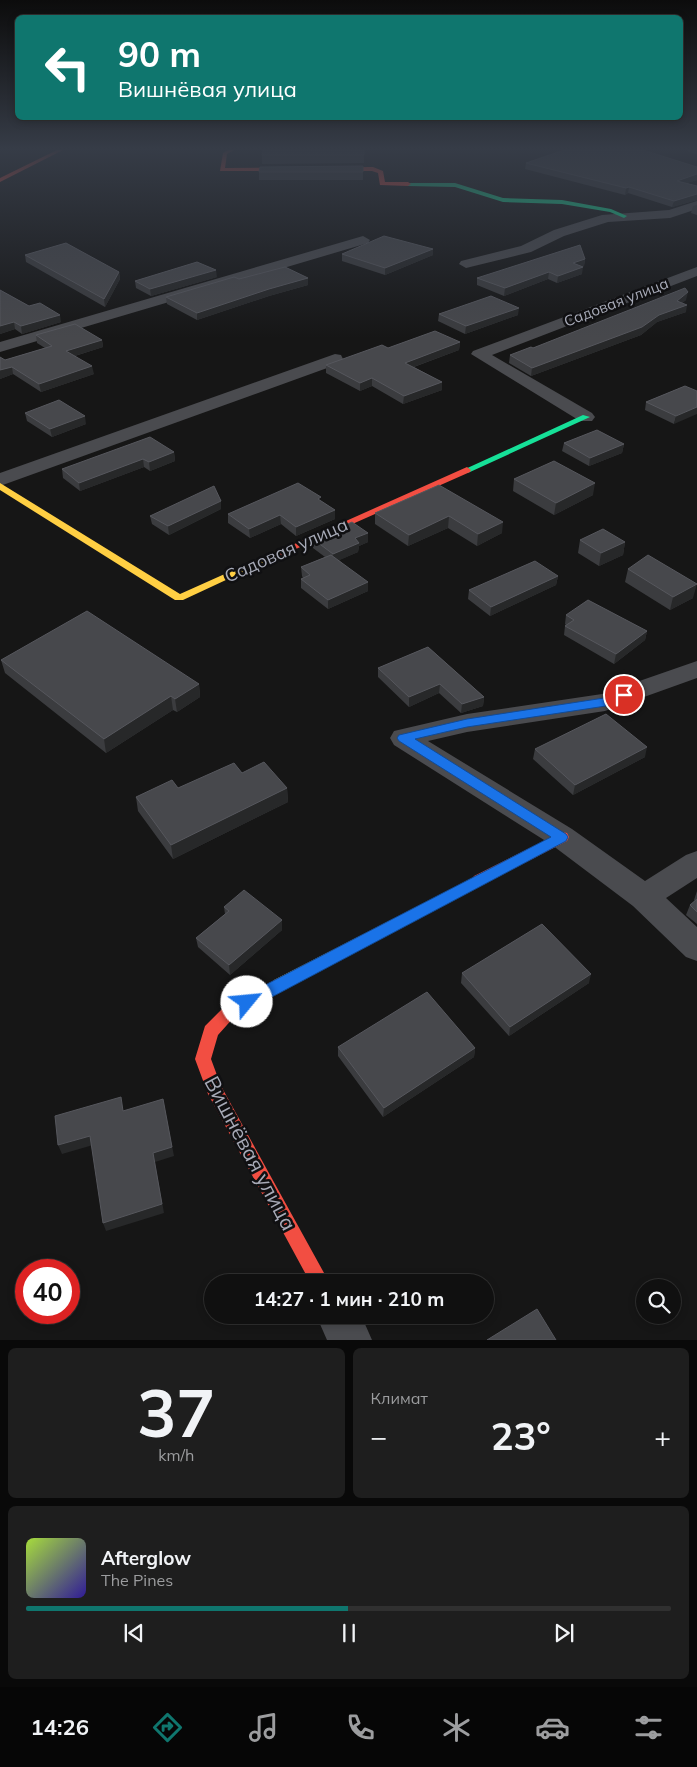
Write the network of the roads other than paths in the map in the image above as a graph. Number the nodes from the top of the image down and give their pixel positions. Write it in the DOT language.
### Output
graph roads {
  1 [pos="615,213"];
  2 [pos="674,213"];
  3 [pos="670,214"];
  4 [pos="624,216"];
  5 [pos="688,219"];
  6 [pos="363,240"];
  7 [pos="466,264"];
  8 [pos="697,271"];
  9 [pos="0,347"];
  10 [pos="335,359"];
  11 [pos="586,416"];
  12 [pos="0,480"];
  13 [pos="0,486"];
  14 [pos="697,669"];
  15 [pos="562,837"];
  16 [pos="697,864"];
  17 [pos="644,897"];
  18 [pos="697,947"];
  19 [pos="316,1274"];
  20 [pos="343,1324"];
  21 [pos="351,1340"];
  1 -- 4 [label="street"];
  2 -- 3 [label="street"];
  3 -- 4 [label="street"];
  3 -- 5 [label="street"];
  4 -- 7 [label="street"];
  6 -- 9 [label="street"];
  8 -- 11 [label="street, Садовая улица"];
  10 -- 12 [label="street"];
  11 -- 13 [label="street, Садовая улица"];
  14 -- 15 [label="street"];
  15 -- 17 [label="street"];
  15 -- 19 [label="street, Вишнёвая улица"];
  16 -- 17 [label="street"];
  17 -- 18 [label="street"];
  20 -- 21 [label="street"];
}
